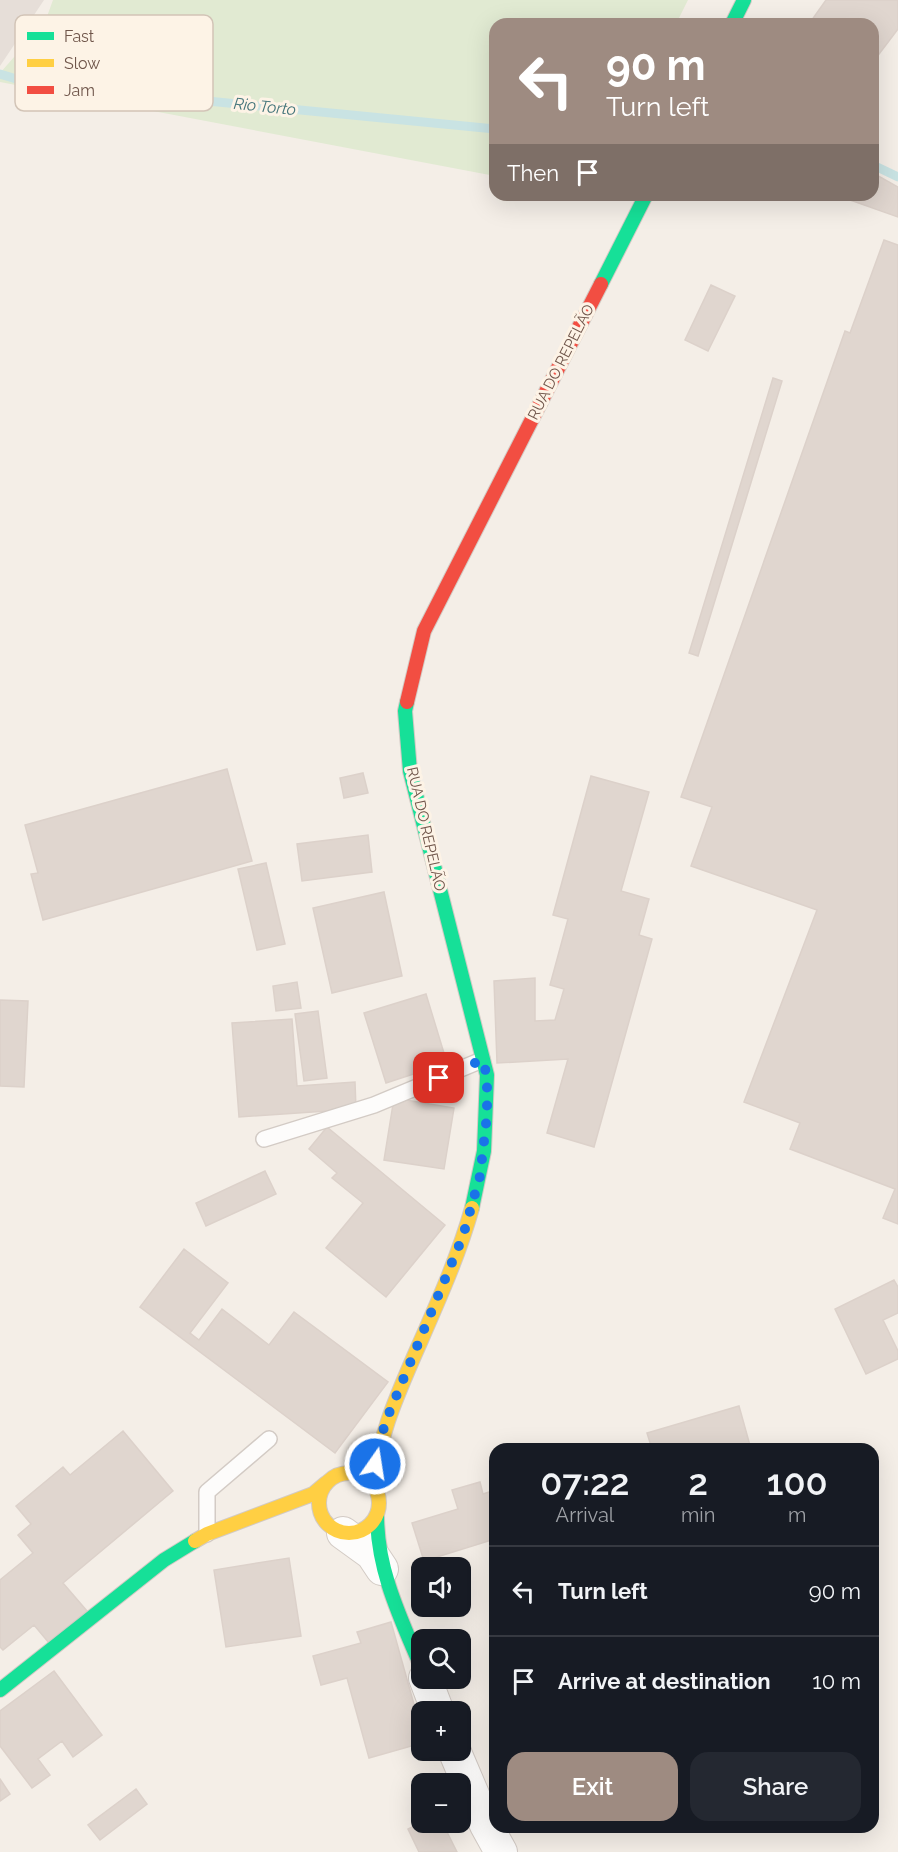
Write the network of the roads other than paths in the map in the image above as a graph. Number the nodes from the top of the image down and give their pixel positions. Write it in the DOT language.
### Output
graph roads {
  1 [pos="744,0"];
  2 [pos="735,18"];
  3 [pos="643,201"];
  4 [pos="482,1060"];
  5 [pos="264,1139"];
  6 [pos="385,1423"];
  7 [pos="269,1439"];
  8 [pos="340,1474"];
  9 [pos="326,1483"];
  10 [pos="374,1486"];
  11 [pos="377,1515"];
  12 [pos="246,1519"];
  13 [pos="335,1528"];
  14 [pos="207,1534"];
  15 [pos="382,1569"];
  16 [pos="411,1642"];
  17 [pos="0,1690"];
  18 [pos="459,1761"];
  19 [pos="489,1830"];
  20 [pos="490,1833"];
  21 [pos="501,1852"];
  1 -- 2 [label="street"];
  3 -- 4 [label="street, RUA DO REPELÃO"];
  4 -- 5 [label="lane"];
  4 -- 6 [label="street, RUA DO REPELÃO"];
  6 -- 8 [label="street, RUA DO REPELÃO"];
  6 -- 10 [label="street, RUA DO REPELÃO"];
  7 -- 14 [label="lane"];
  8 -- 9 [label="street"];
  8 -- 10 [label="street"];
  9 -- 12 [label="street"];
  9 -- 13 [label="street"];
  10 -- 11 [label="street"];
  11 -- 13 [label="street"];
  11 -- 15 [label="street"];
  12 -- 13 [label="street"];
  12 -- 14 [label="street"];
  13 -- 15 [label="street"];
  14 -- 17 [label="street"];
  15 -- 16 [label="street"];
  18 -- 19 [label="street"];
  20 -- 21 [label="street"];
}
